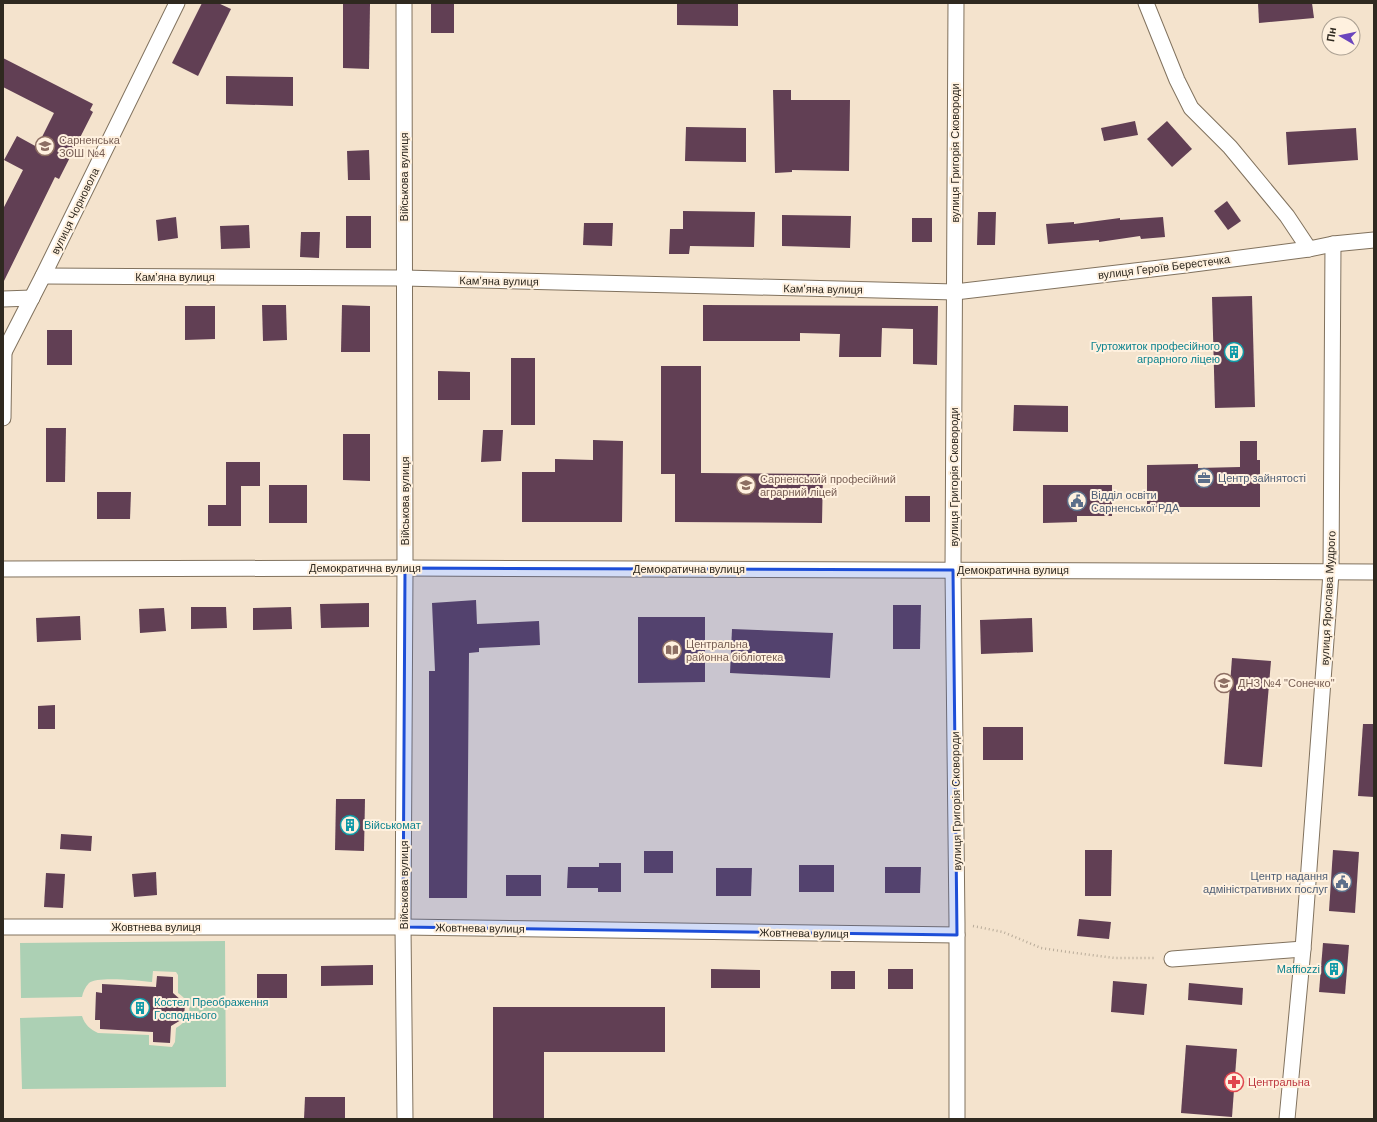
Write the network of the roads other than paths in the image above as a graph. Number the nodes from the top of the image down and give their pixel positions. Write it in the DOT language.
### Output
graph roads {
  1 [pos="177,3"];
  2 [pos="404,3"];
  3 [pos="956,3"];
  4 [pos="1146,3"];
  5 [pos="1374,240"];
  6 [pos="1333,244"];
  7 [pos="1309,249"];
  8 [pos="43,276"];
  9 [pos="404,278"];
  10 [pos="954,292"];
  11 [pos="32,298"];
  12 [pos="3,299"];
  13 [pos="3,353"];
  14 [pos="3,418"];
  15 [pos="405,568"];
  16 [pos="3,569"];
  17 [pos="953,570"];
  18 [pos="1374,572"];
  19 [pos="1331,573"];
  20 [pos="3,927"];
  21 [pos="403,927"];
  22 [pos="957,929"];
  23 [pos="1303,949"];
  24 [pos="1172,959"];
  25 [pos="405,1119"];
  26 [pos="957,1119"];
  27 [pos="1287,1119"];
  1 -- 8 [label="street, вулиця Чорновола"];
  2 -- 9 [label="street, Військова вулиця"];
  3 -- 10 [label="street, вулиця Григорія Сковороди"];
  4 -- 7 [label="street"];
  5 -- 6 [label="street, вулиця Героїв Берестечка"];
  6 -- 7 [label="street, вулиця Героїв Берестечка"];
  6 -- 19 [label="street, вулиця Ярослава Мудрого"];
  7 -- 10 [label="street, вулиця Героїв Берестечка"];
  8 -- 9 [label="street, Камʼяна вулиця"];
  8 -- 11 [label="street, вулиця Чорновола"];
  9 -- 10 [label="street, Камʼяна вулиця"];
  9 -- 15 [label="street, Військова вулиця"];
  10 -- 17 [label="street, вулиця Григорія Сковороди"];
  11 -- 12 [label="street"];
  11 -- 13 [label="street, вулиця Чорновола"];
  13 -- 14 [label="street"];
  15 -- 16 [label="street, Демократична вулиця"];
  15 -- 17 [label="street, Демократична вулиця"];
  15 -- 21 [label="street, Військова вулиця"];
  17 -- 19 [label="street, Демократична вулиця"];
  17 -- 22 [label="street, вулиця Григорія Сковороди"];
  18 -- 19 [label="street, Демократична вулиця"];
  19 -- 23 [label="street, вулиця Ярослава Мудрого"];
  20 -- 21 [label="street, Жовтнева вулиця"];
  21 -- 22 [label="street, Жовтнева вулиця"];
  21 -- 25 [label="street, Військова вулиця"];
  22 -- 26 [label="street, вулиця Григорія Сковороди"];
  23 -- 24 [label="street"];
  23 -- 27 [label="street, вулиця Ярослава Мудрого"];
}
